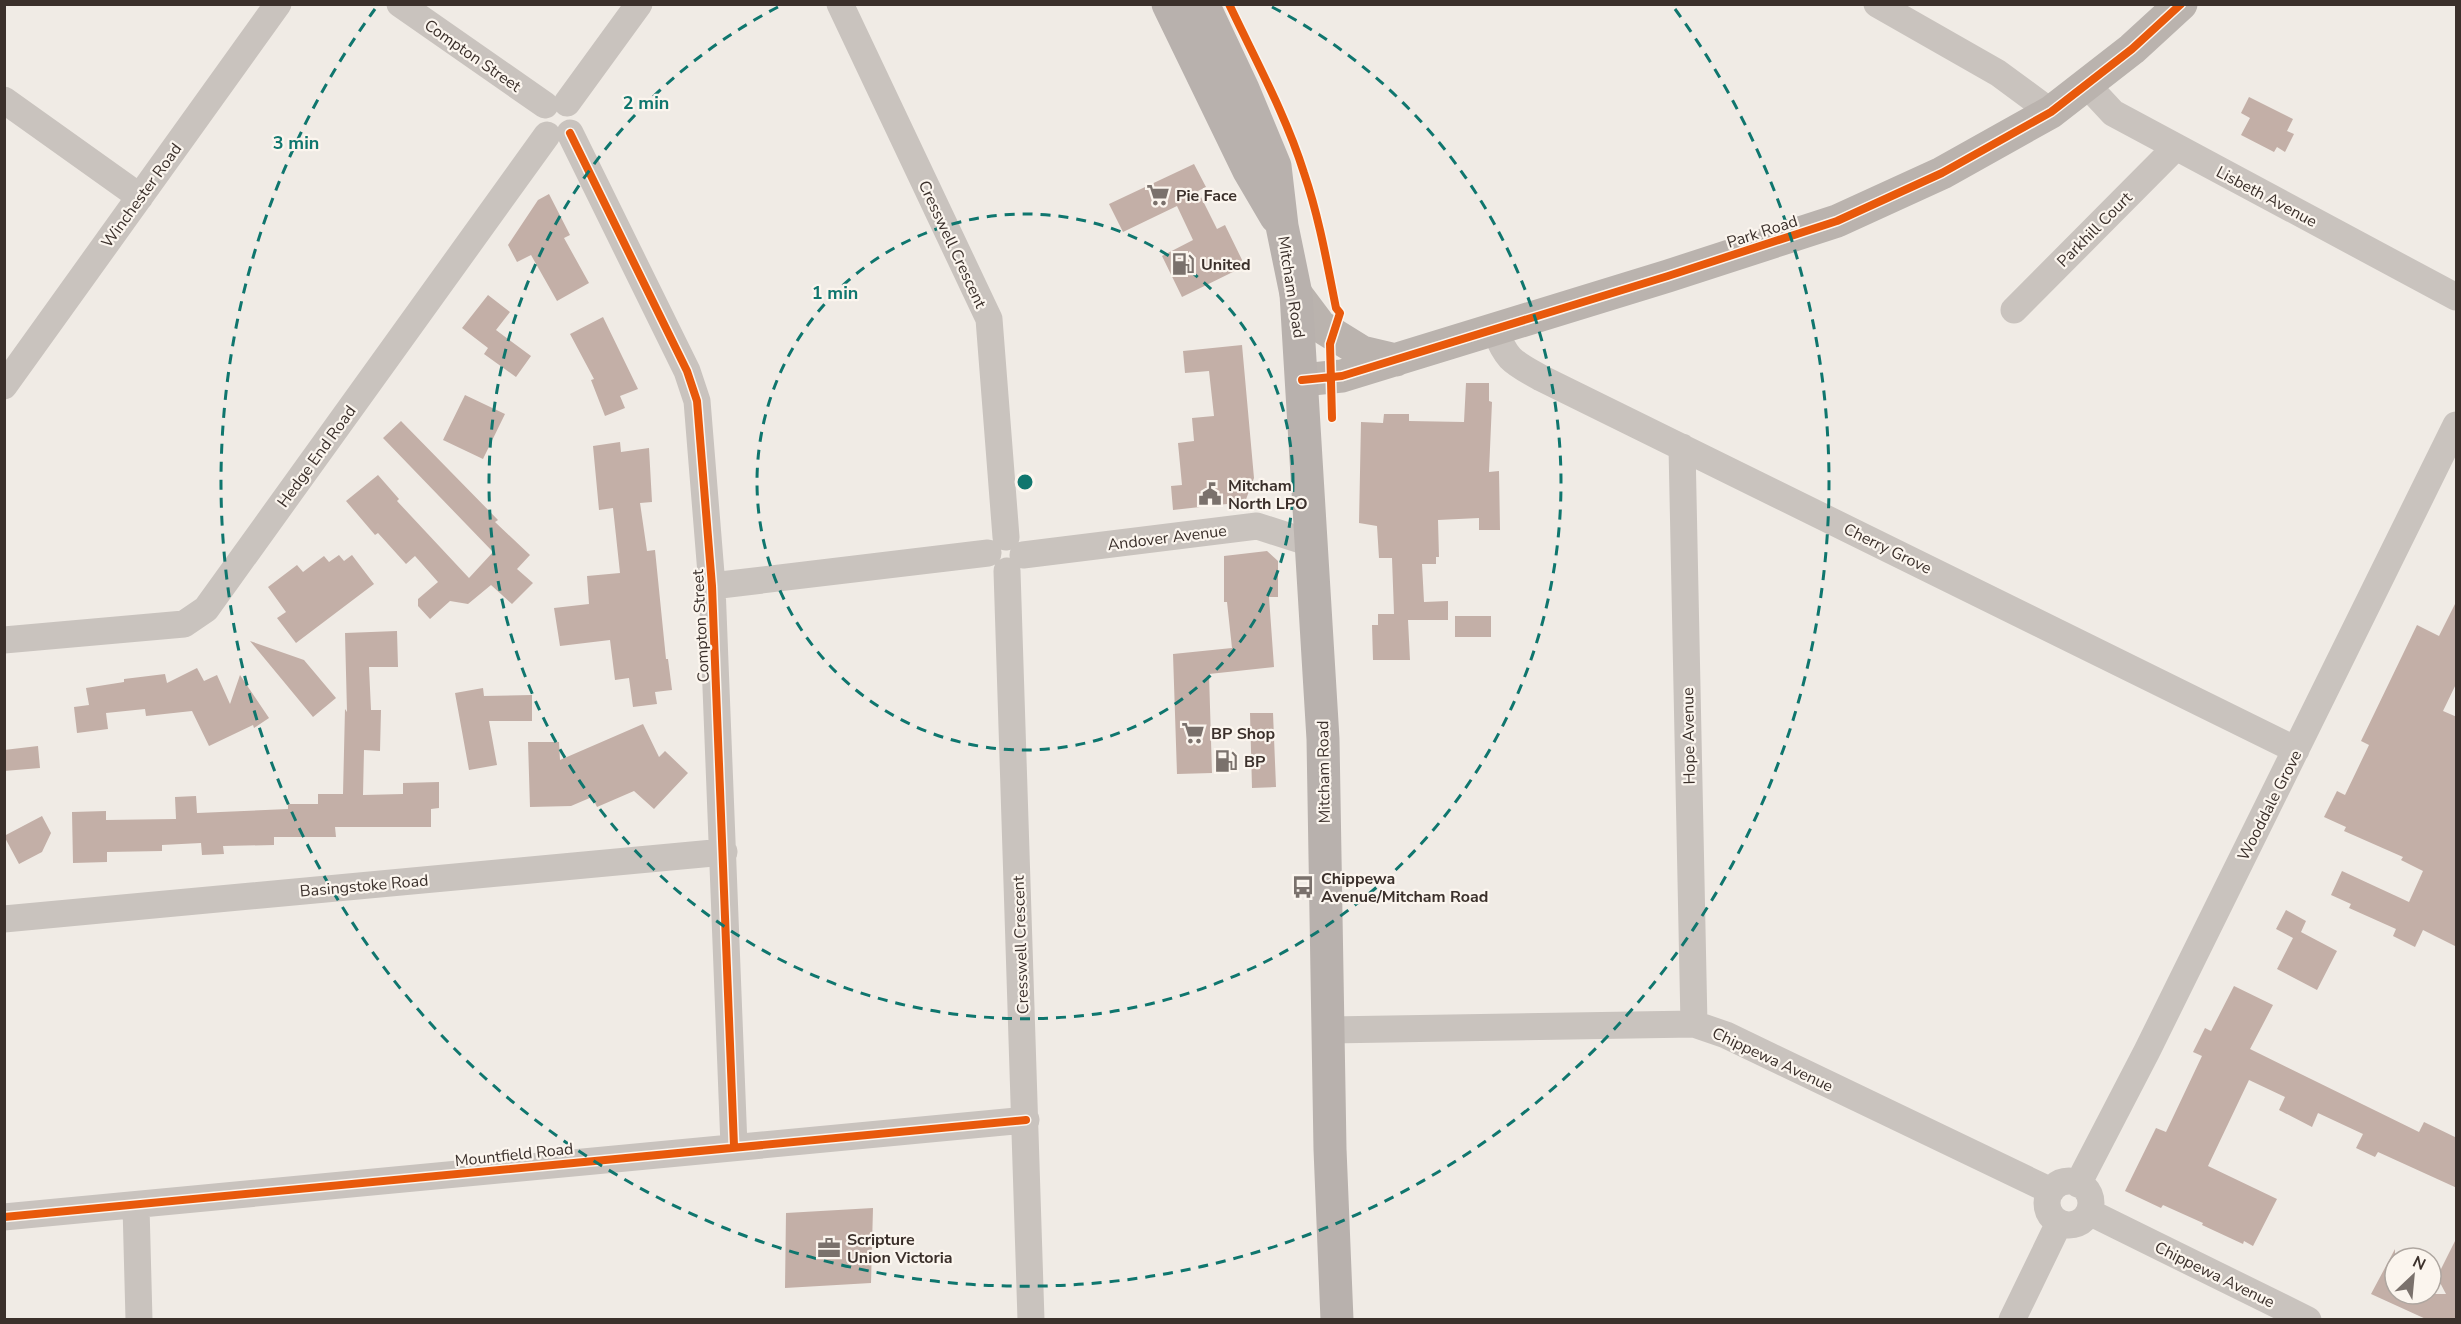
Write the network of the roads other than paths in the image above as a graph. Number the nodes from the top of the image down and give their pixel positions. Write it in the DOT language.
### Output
graph roads {
  1 [pos="278,4"];
  2 [pos="400,4"];
  3 [pos="639,4"];
  4 [pos="840,4"];
  5 [pos="1168,4"];
  6 [pos="1203,4"];
  7 [pos="1877,4"];
  8 [pos="2181,4"];
  9 [pos="2086,84"];
  10 [pos="4,100"];
  11 [pos="556,104"];
  12 [pos="2050,112"];
  13 [pos="558,134"];
  14 [pos="2175,148"];
  15 [pos="140,197"];
  16 [pos="1282,226"];
  17 [pos="1296,294"];
  18 [pos="2457,297"];
  19 [pos="2014,310"];
  20 [pos="1496,330"];
  21 [pos="1396,360"];
  22 [pos="1302,380"];
  23 [pos="4,386"];
  24 [pos="2457,426"];
  25 [pos="1682,447"];
  26 [pos="1310,543"];
  27 [pos="1006,554"];
  28 [pos="712,586"];
  29 [pos="4,640"];
  30 [pos="2296,750"];
  31 [pos="724,852"];
  32 [pos="4,919"];
  33 [pos="1694,1024"];
  34 [pos="1329,1030"];
  35 [pos="1026,1120"];
  36 [pos="734,1146"];
  37 [pos="2078,1184"];
  38 [pos="2051,1191"];
  39 [pos="136,1206"];
  40 [pos="2089,1212"];
  41 [pos="4,1217"];
  42 [pos="2059,1223"];
  43 [pos="139,1320"];
  44 [pos="1031,1320"];
  45 [pos="1337,1320"];
  46 [pos="2012,1320"];
  47 [pos="2308,1320"];
  1 -- 15 [label="street, Winchester Road"];
  2 -- 11 [label="street, Compton Street"];
  3 -- 11 [label="street"];
  4 -- 27 [label="street, Cresswell Crescent"];
  5 -- 16 [label="main road, Mitcham Road"];
  6 -- 16 [label="main road, Mitcham Road"];
  7 -- 12 [label="street"];
  8 -- 9 [label="street, Park Road"];
  9 -- 12 [label="street, Park Road"];
  9 -- 14 [label="street, Lisbeth Avenue"];
  10 -- 15 [label="street"];
  11 -- 13 [label="street"];
  12 -- 20 [label="street, Park Road"];
  13 -- 28 [label="street, Compton Street"];
  13 -- 29 [label="street, Hedge End Road"];
  14 -- 18 [label="street, Lisbeth Avenue"];
  14 -- 19 [label="street, Parkhill Court"];
  15 -- 23 [label="street, Winchester Road"];
  16 -- 17 [label="main road, Mitcham Road"];
  17 -- 21 [label="street"];
  17 -- 22 [label="main road, Mitcham Road"];
  20 -- 21 [label="street, Park Road"];
  20 -- 25 [label="street, Cherry Grove"];
  21 -- 22 [label="street, Park Road"];
  22 -- 26 [label="main road, Mitcham Road"];
  24 -- 30 [label="street, Wooddale Grove"];
  25 -- 30 [label="street, Cherry Grove"];
  25 -- 33 [label="street, Hope Avenue"];
  26 -- 27 [label="street, Andover Avenue"];
  26 -- 34 [label="main road, Mitcham Road"];
  27 -- 28 [label="street, Andover Avenue"];
  27 -- 35 [label="street, Cresswell Crescent"];
  28 -- 31 [label="street, Compton Street"];
  30 -- 37 [label="street, Wooddale Grove"];
  31 -- 32 [label="street, Basingstoke Road"];
  31 -- 36 [label="street, Compton Street"];
  33 -- 34 [label="street, Chippewa Avenue"];
  33 -- 38 [label="street, Chippewa Avenue"];
  34 -- 45 [label="main road, Mitcham Road"];
  35 -- 36 [label="street, Mountfield Road"];
  35 -- 44 [label="street, Cresswell Crescent"];
  36 -- 39 [label="street, Mountfield Road"];
  37 -- 38 [label="street"];
  37 -- 40 [label="street"];
  38 -- 42 [label="street"];
  39 -- 41 [label="street, Mountfield Road"];
  39 -- 43 [label="street"];
  40 -- 42 [label="street"];
  40 -- 47 [label="street, Chippewa Avenue"];
  42 -- 46 [label="street"];
}
